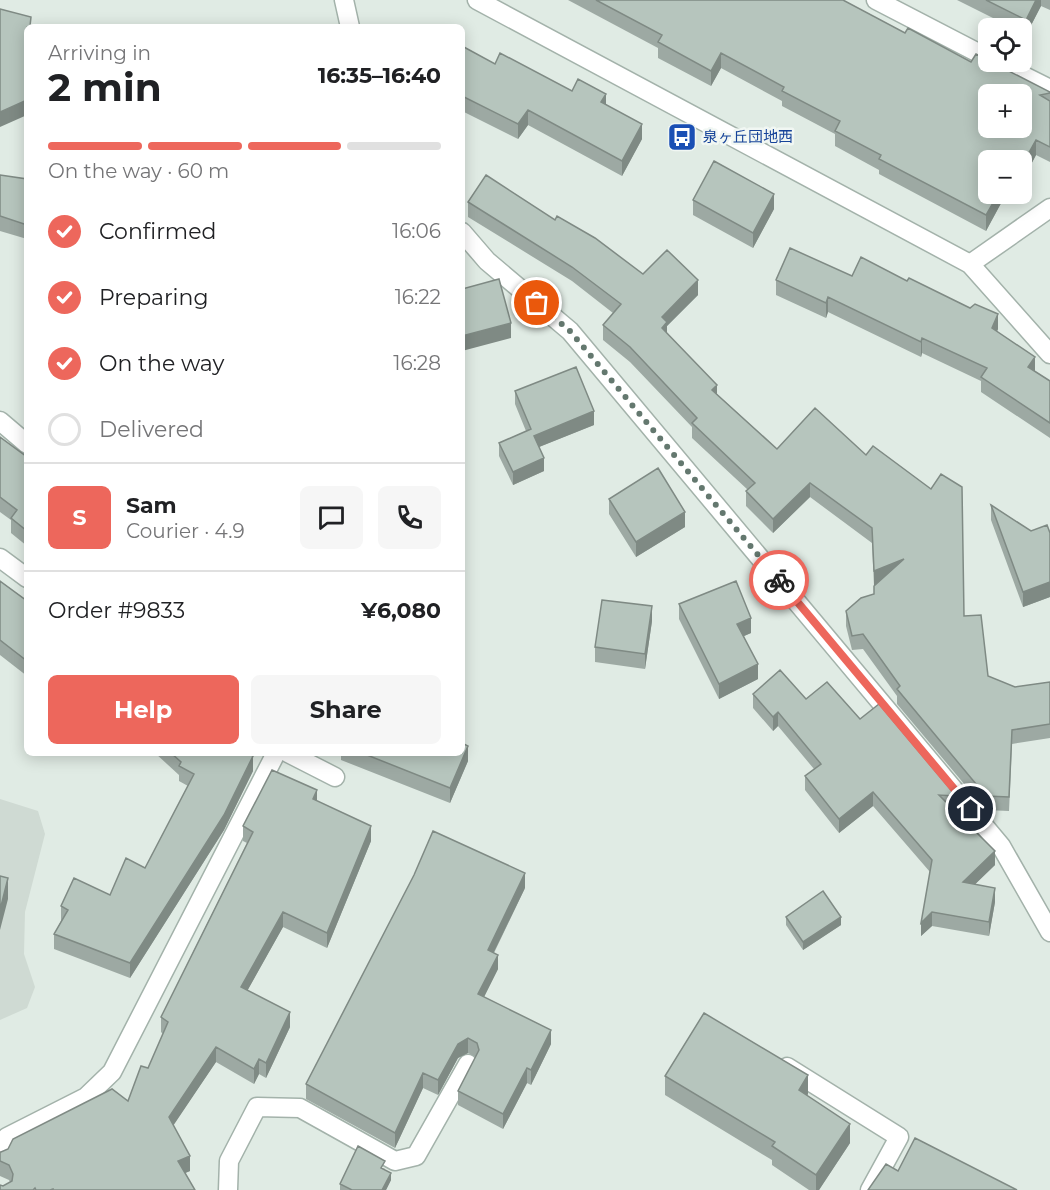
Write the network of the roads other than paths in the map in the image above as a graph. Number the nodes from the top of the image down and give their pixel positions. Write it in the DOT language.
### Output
graph roads {
  1 [pos="344,0"];
  2 [pos="477,0"];
  3 [pos="876,0"];
  4 [pos="349,24"];
  5 [pos="978,53"];
  6 [pos="1016,72"];
  7 [pos="1050,89"];
  8 [pos="1050,208"];
  9 [pos="465,235"];
  10 [pos="970,264"];
  11 [pos="1050,354"];
  12 [pos="0,421"];
  13 [pos="24,441"];
  14 [pos="0,558"];
  15 [pos="24,576"];
  16 [pos="274,756"];
  17 [pos="294,756"];
  18 [pos="335,777"];
  19 [pos="1050,932"];
  20 [pos="767,1055"];
  21 [pos="468,1064"];
  22 [pos="899,1137"];
  23 [pos="919,1147"];
  24 [pos="0,1156"];
  25 [pos="223,1189"];
  26 [pos="870,1190"];
  1 -- 4 [label="street"];
  2 -- 10 [label="street"];
  3 -- 5 [label="street"];
  6 -- 7 [label="street"];
  8 -- 10 [label="street"];
  9 -- 19 [label="street"];
  10 -- 11 [label="street"];
  12 -- 13 [label="street"];
  14 -- 15 [label="street"];
  16 -- 24 [label="street"];
  17 -- 18 [label="street"];
  20 -- 22 [label="street"];
  21 -- 25 [label="street"];
  22 -- 23 [label="street"];
  22 -- 26 [label="street"];
}
